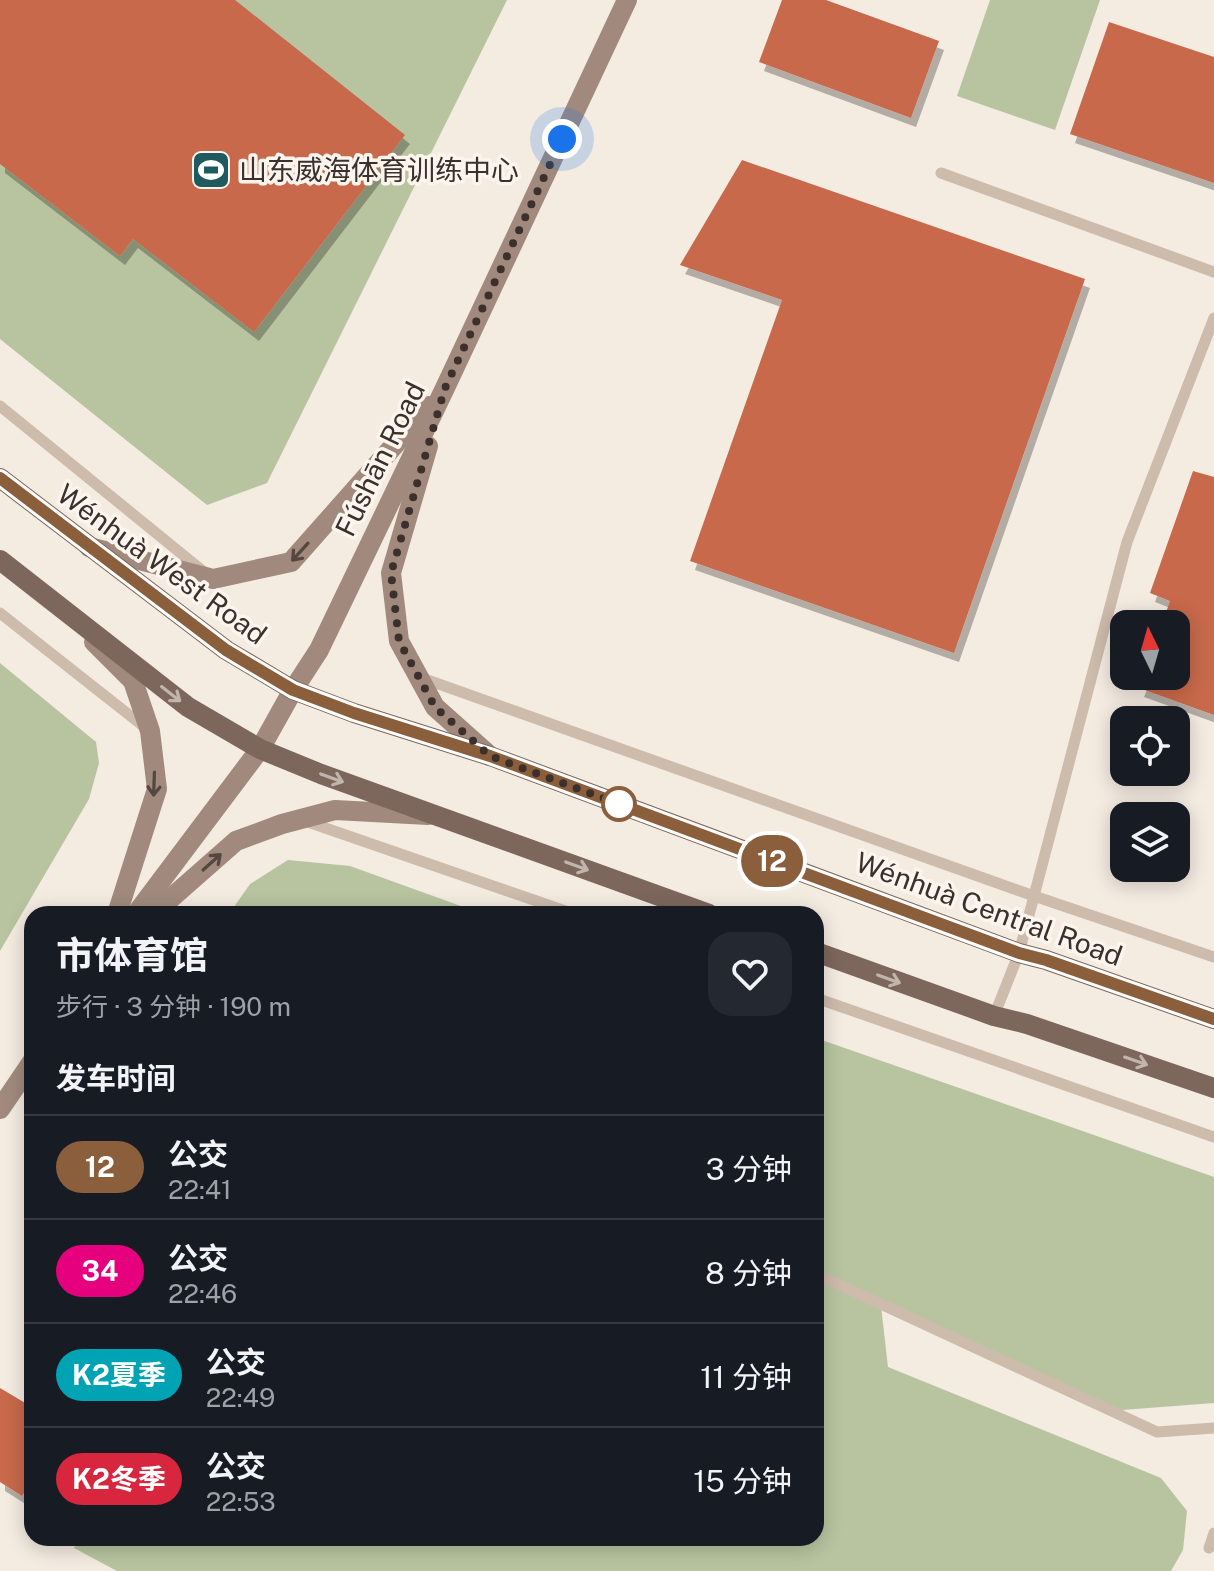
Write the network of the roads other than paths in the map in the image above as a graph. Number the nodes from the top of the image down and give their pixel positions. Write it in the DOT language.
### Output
graph roads {
  1 [pos="627,0"];
  2 [pos="941,173"];
  3 [pos="1214,272"];
  4 [pos="1214,318"];
  5 [pos="445,388"];
  6 [pos="0,406"];
  7 [pos="0,478"];
  8 [pos="87,546"];
  9 [pos="0,560"];
  10 [pos="213,579"];
  11 [pos="54,602"];
  12 [pos="0,613"];
  13 [pos="419,677"];
  14 [pos="293,690"];
  15 [pos="150,731"];
  16 [pos="260,749"];
  17 [pos="490,756"];
  18 [pos="434,815"];
  19 [pos="301,819"];
  20 [pos="1034,896"];
  21 [pos="120,906"];
  22 [pos="142,906"];
  23 [pos="162,906"];
  24 [pos="551,906"];
  25 [pos="687,906"];
  26 [pos="1019,953"];
  27 [pos="824,955"];
  28 [pos="1214,957"];
  29 [pos="824,1001"];
  30 [pos="994,1016"];
  31 [pos="1214,1019"];
  32 [pos="24,1072"];
  33 [pos="1214,1088"];
  34 [pos="3,1100"];
  35 [pos="1214,1137"];
  36 [pos="824,1278"];
  37 [pos="1214,1428"];
  38 [pos="1214,1533"];
  39 [pos="1209,1548"];
  1 -- 5 [label="main road, Fúshān Road"];
  2 -- 3 [label="lane"];
  4 -- 20 [label="lane"];
  5 -- 10 [label="main road, one-way"];
  5 -- 13 [label="main road"];
  5 -- 14 [label="main road, Fúshān Road"];
  6 -- 10 [label="lane"];
  7 -- 8 [label="main road, Wénhuà West Road"];
  8 -- 10 [label="main road"];
  8 -- 14 [label="main road, Wénhuà West Road"];
  9 -- 11 [label="main road"];
  11 -- 15 [label="main road"];
  11 -- 16 [label="main road, one-way"];
  12 -- 15 [label="lane"];
  13 -- 17 [label="main road"];
  13 -- 20 [label="lane"];
  14 -- 16 [label="main road, Fúshān Road"];
  14 -- 17 [label="main road, Wénhuà Central Road"];
  15 -- 21 [label="main road, one-way"];
  16 -- 18 [label="main road, one-way"];
  16 -- 22 [label="main road, Fúshān Road"];
  17 -- 26 [label="main road, Wénhuà Central Road"];
  18 -- 19 [label="main road"];
  18 -- 25 [label="main road, one-way"];
  23 -- 19 [label="main road, one-way"];
  19 -- 24 [label="lane"];
  20 -- 26 [label="lane"];
  20 -- 28 [label="lane"];
  26 -- 30 [label="lane"];
  26 -- 31 [label="main road, Wénhuà Central Road"];
  27 -- 30 [label="main road, one-way"];
  29 -- 35 [label="lane"];
  30 -- 33 [label="main road, one-way"];
  32 -- 34 [label="main road"];
  36 -- 37 [label="lane"];
  38 -- 39 [label="lane"];
}
